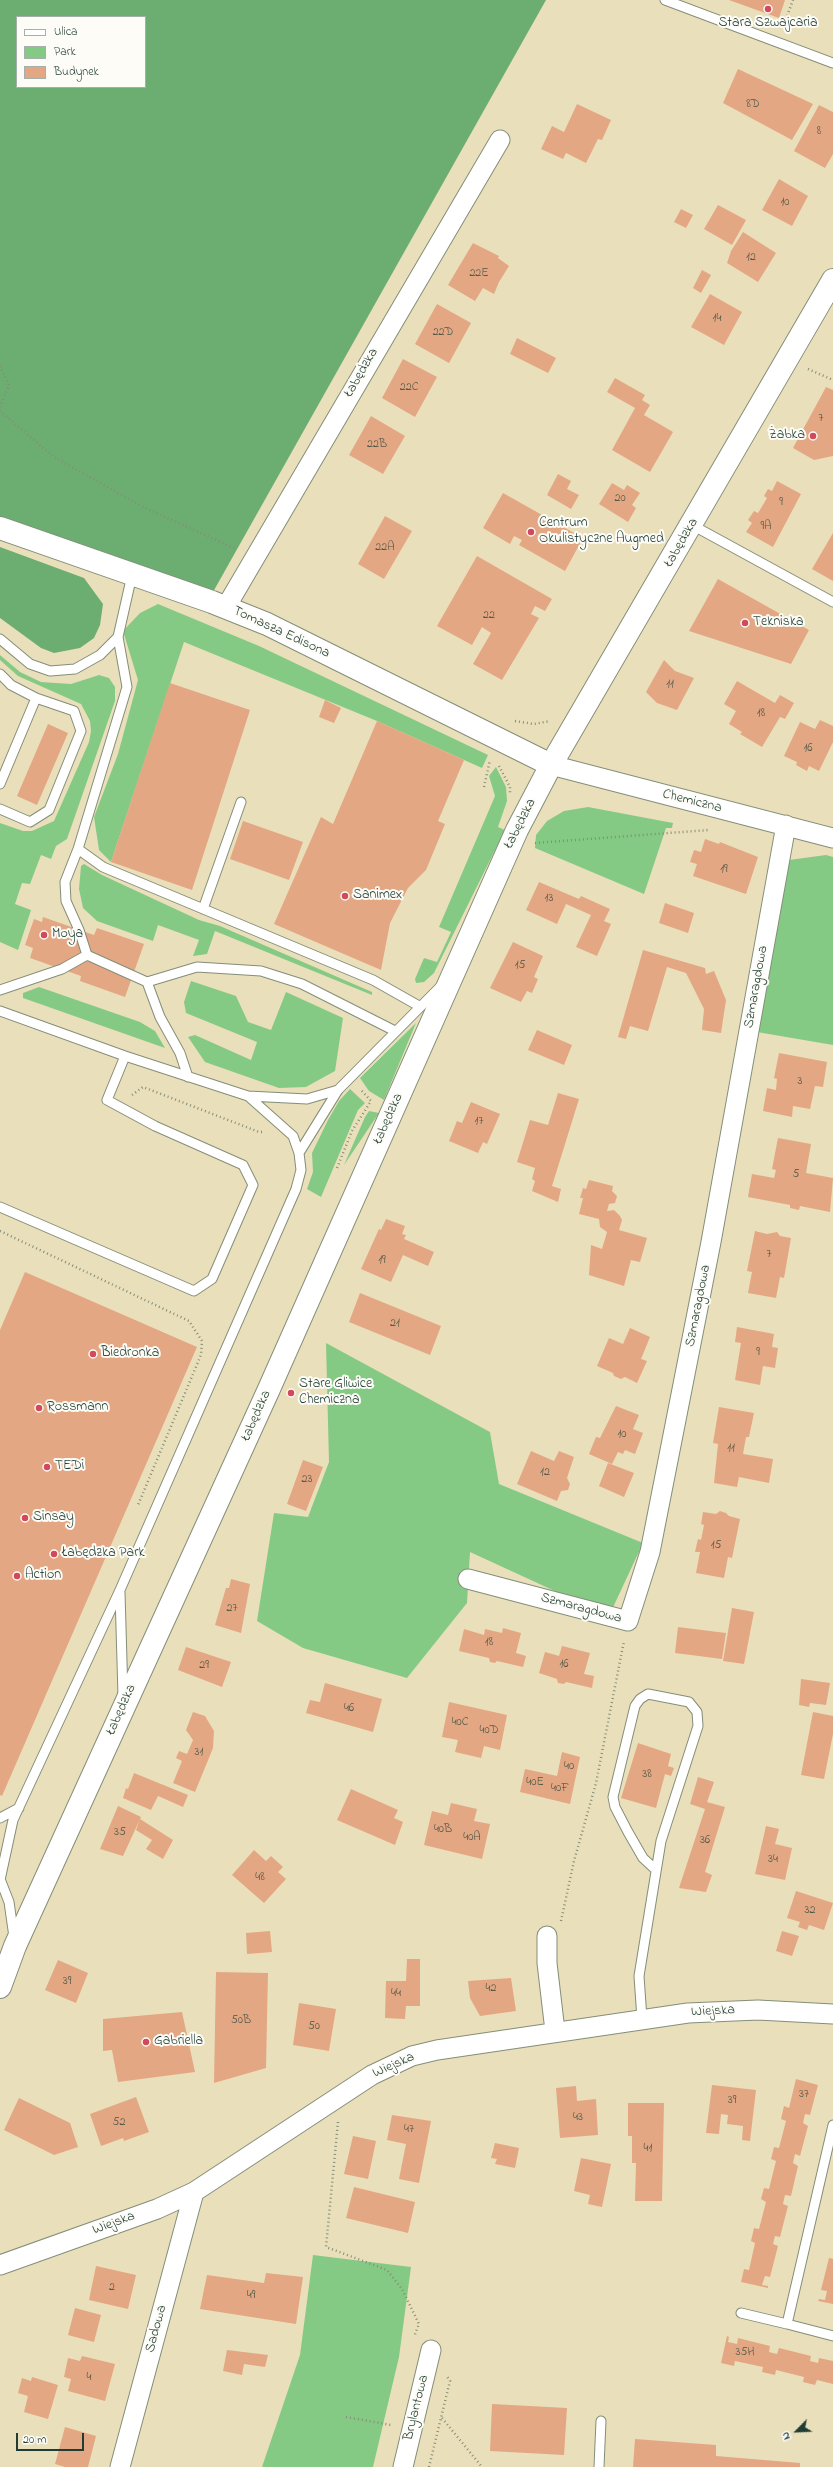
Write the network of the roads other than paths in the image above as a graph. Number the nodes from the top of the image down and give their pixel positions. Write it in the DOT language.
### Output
graph roads {
  1 [pos="665,0"];
  2 [pos="833,63"];
  3 [pos="500,140"];
  4 [pos="833,280"];
  5 [pos="692,525"];
  6 [pos="0,528"];
  7 [pos="132,575"];
  8 [pos="833,602"];
  9 [pos="226,607"];
  10 [pos="118,637"];
  11 [pos="0,639"];
  12 [pos="0,674"];
  13 [pos="36,698"];
  14 [pos="551,765"];
  15 [pos="0,784"];
  16 [pos="241,802"];
  17 [pos="0,809"];
  18 [pos="786,825"];
  19 [pos="833,838"];
  20 [pos="78,849"];
  21 [pos="203,908"];
  22 [pos="87,955"];
  23 [pos="451,978"];
  24 [pos="147,982"];
  25 [pos="0,990"];
  26 [pos="419,1006"];
  27 [pos="0,1011"];
  28 [pos="395,1030"];
  29 [pos="125,1056"];
  30 [pos="188,1077"];
  31 [pos="338,1090"];
  32 [pos="248,1096"];
  33 [pos="299,1153"];
  34 [pos="0,1207"];
  35 [pos="468,1579"];
  36 [pos="120,1590"];
  37 [pos="123,1708"];
  38 [pos="19,1808"];
  39 [pos="0,1818"];
  40 [pos="656,1870"];
  41 [pos="0,1880"];
  42 [pos="546,1936"];
  43 [pos="15,1946"];
  44 [pos="0,1987"];
  45 [pos="833,2014"];
  46 [pos="642,2019"];
  47 [pos="555,2032"];
  48 [pos="833,2124"];
  49 [pos="194,2192"];
  50 [pos="0,2265"];
  51 [pos="741,2313"];
  52 [pos="787,2324"];
  53 [pos="833,2336"];
  54 [pos="431,2350"];
  55 [pos="601,2421"];
  56 [pos="120,2467"];
  57 [pos="403,2467"];
  58 [pos="600,2467"];
  1 -- 2 [label="lane"];
  3 -- 9 [label="street, Łabędzka"];
  4 -- 5 [label="street, Łabędzka"];
  5 -- 8 [label="lane"];
  5 -- 14 [label="street, Łabędzka"];
  6 -- 7 [label="street, Tomasza Edisona"];
  7 -- 9 [label="street, Tomasza Edisona"];
  7 -- 10 [label="lane"];
  9 -- 14 [label="street, Tomasza Edisona"];
  10 -- 11 [label="lane"];
  10 -- 20 [label="lane"];
  12 -- 13 [label="lane"];
  13 -- 15 [label="lane"];
  13 -- 17 [label="lane"];
  14 -- 18 [label="street, Chemiczna"];
  14 -- 23 [label="street, Łabędzka"];
  16 -- 21 [label="lane"];
  18 -- 19 [label="street, Chemiczna"];
  18 -- 35 [label="street, Szmaragdowa"];
  20 -- 21 [label="lane"];
  20 -- 22 [label="lane"];
  21 -- 26 [label="lane"];
  22 -- 24 [label="lane"];
  22 -- 25 [label="lane"];
  23 -- 26 [label="lane"];
  23 -- 37 [label="street, Łabędzka"];
  24 -- 28 [label="lane"];
  24 -- 30 [label="lane"];
  26 -- 28 [label="lane"];
  27 -- 29 [label="lane"];
  28 -- 31 [label="lane"];
  29 -- 30 [label="lane"];
  29 -- 34 [label="lane"];
  30 -- 32 [label="lane"];
  31 -- 32 [label="lane"];
  31 -- 33 [label="lane"];
  32 -- 33 [label="lane"];
  33 -- 36 [label="lane"];
  36 -- 37 [label="lane"];
  36 -- 38 [label="lane"];
  37 -- 43 [label="street, Łabędzka"];
  38 -- 39 [label="lane"];
  38 -- 41 [label="lane"];
  40 -- 40 [label="lane"];
  40 -- 46 [label="lane"];
  41 -- 43 [label="lane"];
  42 -- 47 [label="street"];
  43 -- 44 [label="street, Łabędzka"];
  45 -- 46 [label="street, Wiejska"];
  46 -- 47 [label="street, Wiejska"];
  47 -- 49 [label="street, Wiejska"];
  48 -- 52 [label="lane"];
  49 -- 50 [label="street, Wiejska"];
  49 -- 56 [label="street, Sadowa"];
  51 -- 52 [label="lane"];
  52 -- 53 [label="lane"];
  54 -- 57 [label="street, Brylantowa"];
  55 -- 58 [label="lane"];
}
